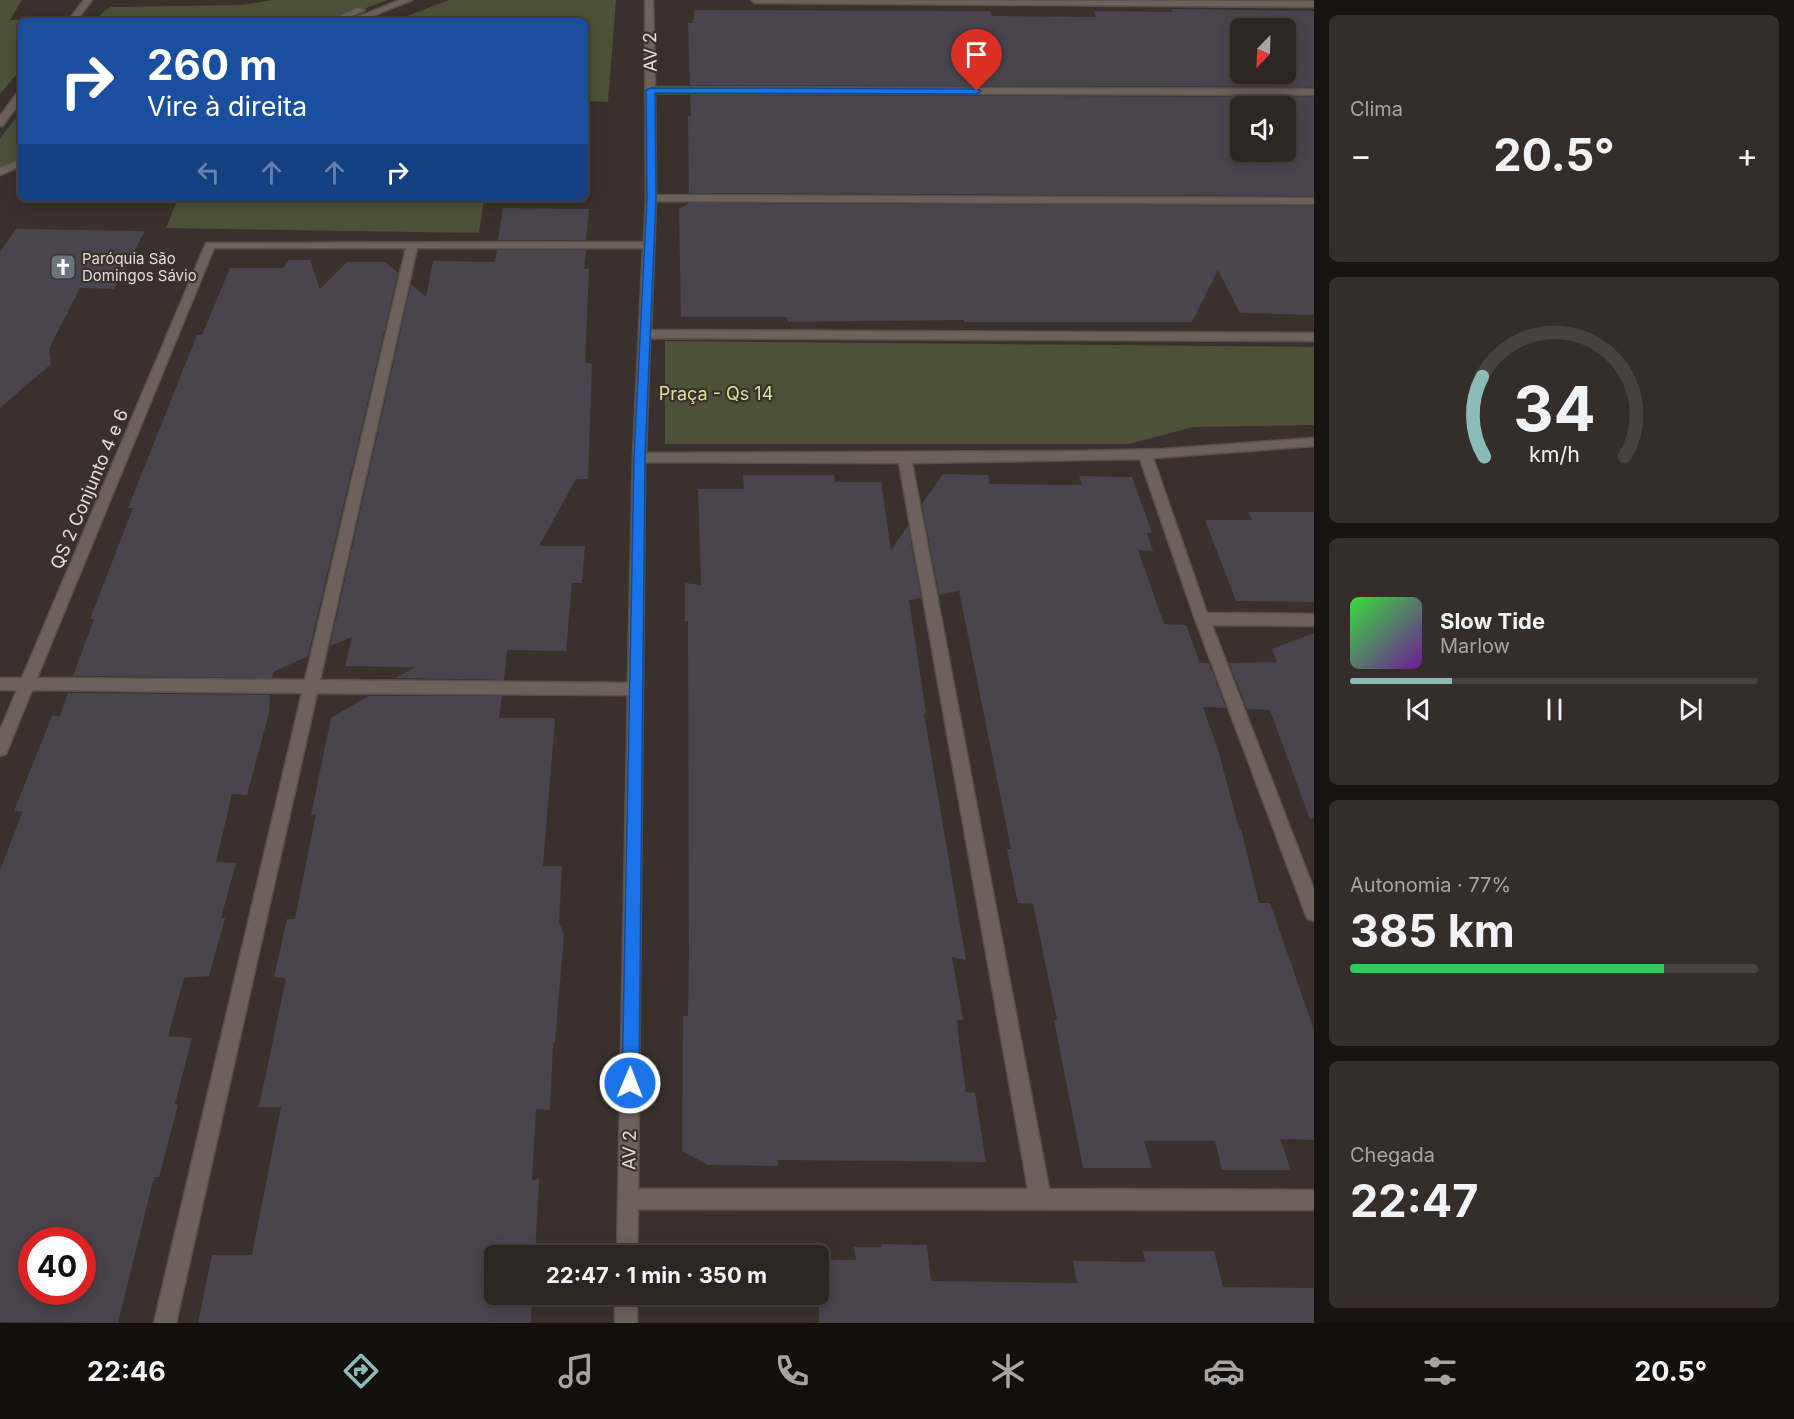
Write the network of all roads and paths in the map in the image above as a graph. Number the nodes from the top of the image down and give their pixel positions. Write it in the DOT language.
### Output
graph roads {
  1 [pos="88,0"];
  2 [pos="386,0"];
  3 [pos="408,0"];
  4 [pos="649,0"];
  5 [pos="754,0"];
  6 [pos="1102,1"];
  7 [pos="1252,2"];
  8 [pos="1314,4"];
  9 [pos="74,18"];
  10 [pos="341,18"];
  11 [pos="360,18"];
  12 [pos="651,90"];
  13 [pos="1314,92"];
  14 [pos="18,98"];
  15 [pos="0,123"];
  16 [pos="18,163"];
  17 [pos="18,171"];
  18 [pos="0,172"];
  19 [pos="0,180"];
  20 [pos="651,198"];
  21 [pos="1314,201"];
  22 [pos="412,245"];
  23 [pos="649,245"];
  24 [pos="645,334"];
  25 [pos="1314,337"];
  26 [pos="1314,442"];
  27 [pos="1145,454"];
  28 [pos="639,457"];
  29 [pos="905,458"];
  30 [pos="1202,619"];
  31 [pos="1314,620"];
  32 [pos="0,684"];
  33 [pos="27,684"];
  34 [pos="311,686"];
  35 [pos="638,689"];
  36 [pos="0,749"];
  37 [pos="1305,867"];
  38 [pos="1314,913"];
  39 [pos="1040,1197"];
  40 [pos="628,1199"];
  41 [pos="1314,1200"];
  42 [pos="627,1245"];
  43 [pos="626,1305"];
  44 [pos="165,1323"];
  45 [pos="626,1323"];
  1 -- 9 [label="street"];
  2 -- 10 [label="street"];
  3 -- 11 [label="street"];
  4 -- 12 [label="street, AV 2"];
  5 -- 6 [label="street"];
  6 -- 7 [label="street"];
  7 -- 8 [label="street"];
  12 -- 13 [label="street"];
  12 -- 20 [label="street, AV 2"];
  14 -- 15 [label="street"];
  16 -- 18 [label="street"];
  17 -- 19 [label="street"];
  20 -- 21 [label="street"];
  20 -- 23 [label="street, AV 2"];
  22 -- 23 [label="street"];
  22 -- 33 [label="street, QS 2 Conjunto 4 e 6"];
  22 -- 34 [label="street"];
  23 -- 24 [label="street, AV 2"];
  24 -- 25 [label="street"];
  24 -- 28 [label="street, AV 2"];
  26 -- 27 [label="street"];
  27 -- 29 [label="street"];
  27 -- 30 [label="street"];
  28 -- 29 [label="street"];
  28 -- 35 [label="street, AV 2"];
  29 -- 39 [label="street"];
  30 -- 31 [label="street"];
  30 -- 37 [label="street"];
  32 -- 33 [label="street"];
  33 -- 34 [label="street"];
  33 -- 36 [label="street, QS 2 Conjunto 4 e 6"];
  34 -- 35 [label="street"];
  34 -- 44 [label="street"];
  35 -- 40 [label="street, AV 2"];
  37 -- 38 [label="street"];
  39 -- 40 [label="street"];
  39 -- 41 [label="street"];
  40 -- 42 [label="street, AV 2"];
  43 -- 45 [label="street"];
}
